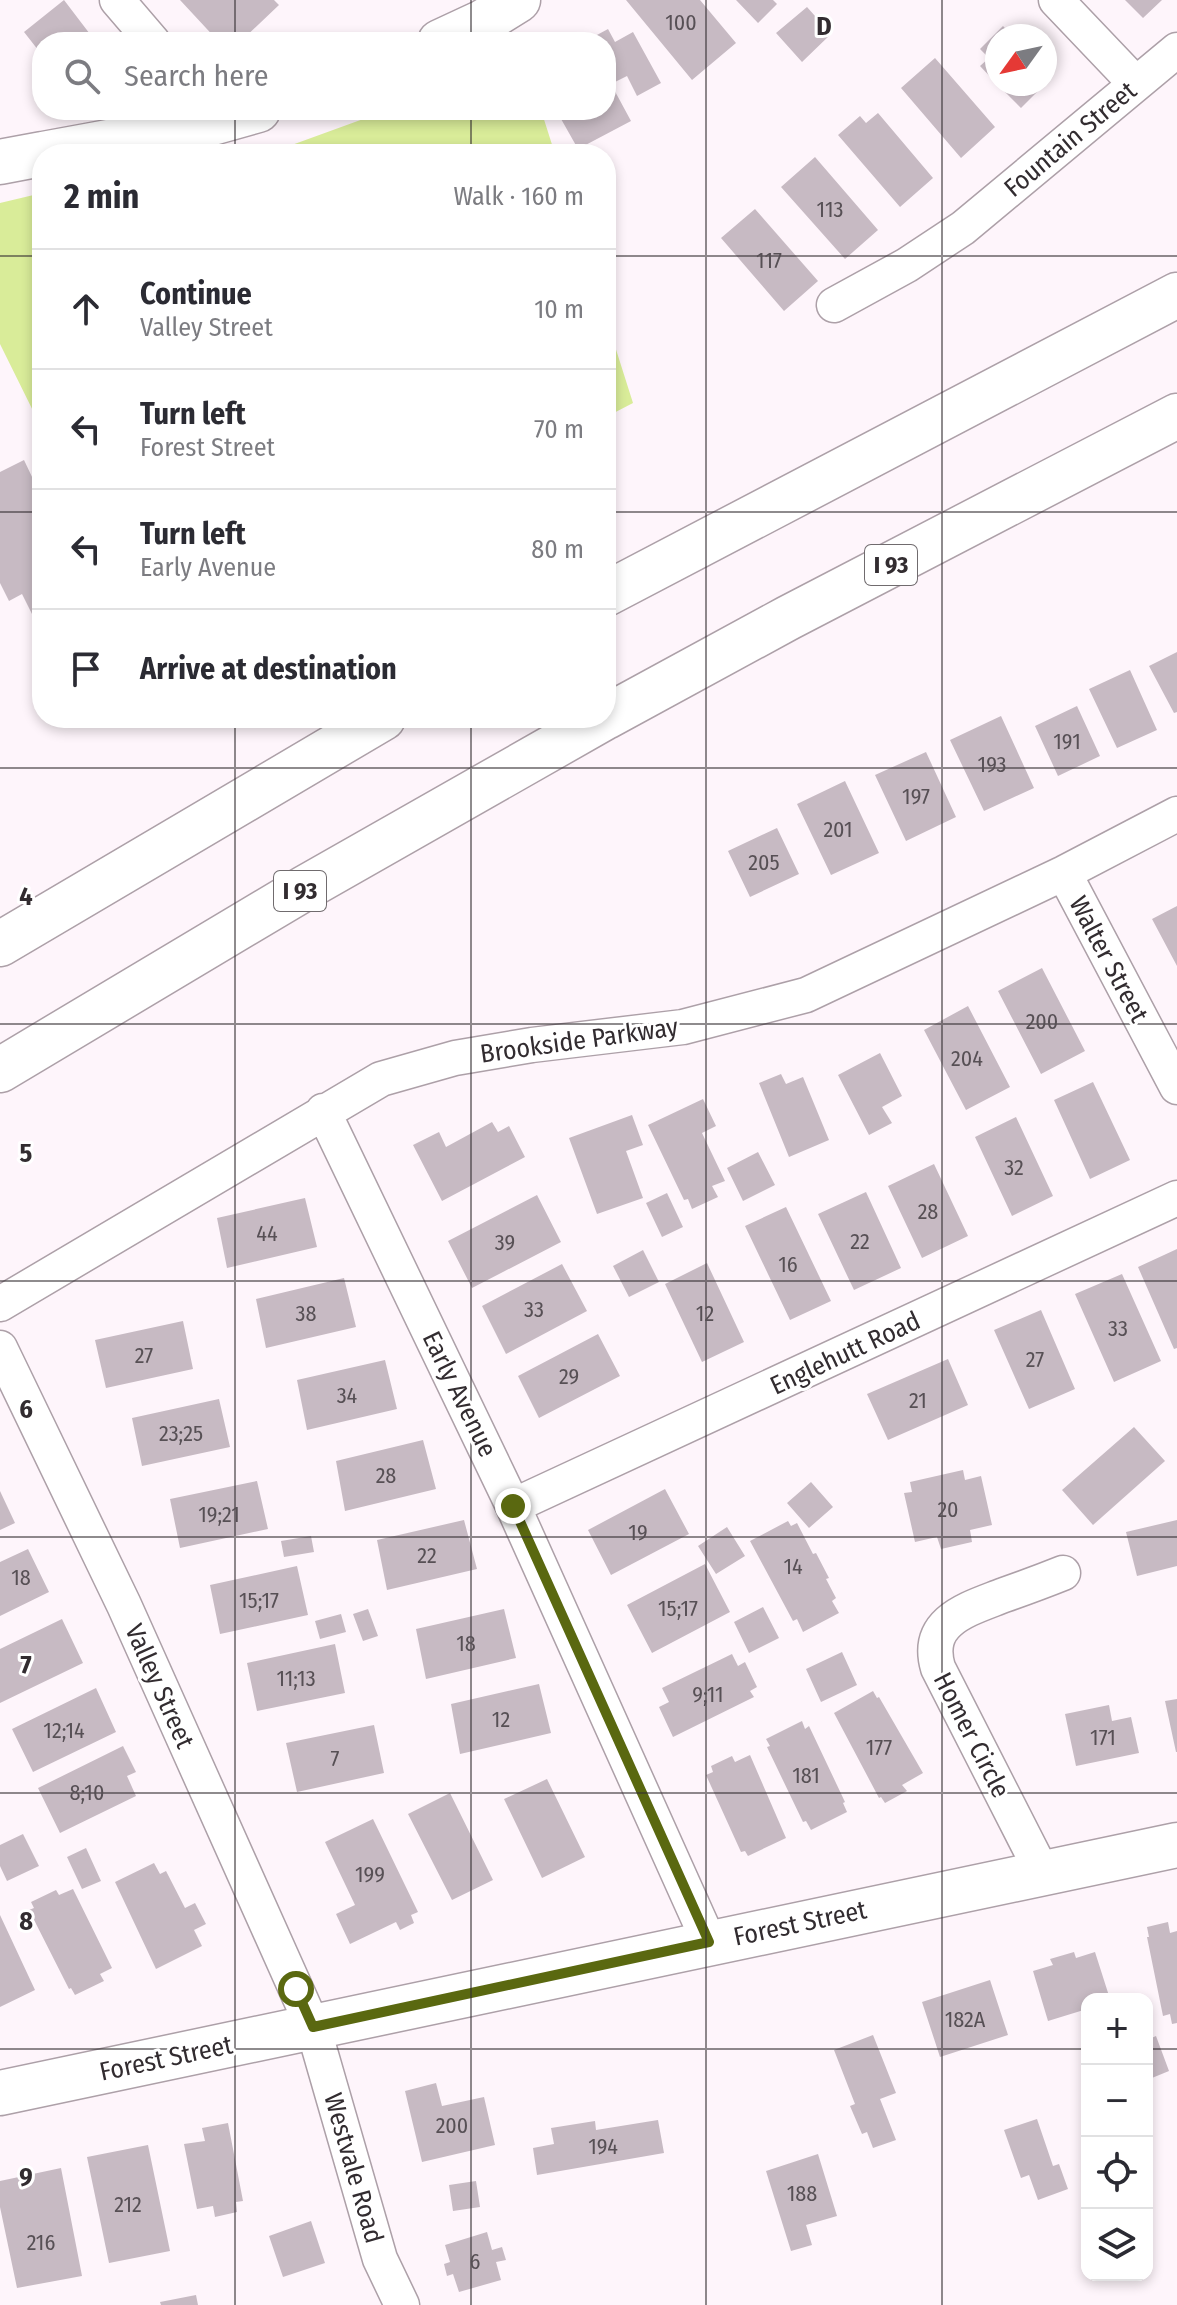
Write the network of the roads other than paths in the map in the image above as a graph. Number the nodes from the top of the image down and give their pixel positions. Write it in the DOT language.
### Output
graph roads {
  1 [pos="117,0"];
  2 [pos="518,0"];
  3 [pos="1056,0"];
  4 [pos="144,32"];
  5 [pos="462,32"];
  6 [pos="1177,50"];
  7 [pos="1136,84"];
  8 [pos="191,120"];
  9 [pos="86,144"];
  10 [pos="32,156"];
  11 [pos="0,162"];
  12 [pos="1177,295"];
  13 [pos="834,305"];
  14 [pos="1177,416"];
  15 [pos="616,589"];
  16 [pos="616,712"];
  17 [pos="366,728"];
  18 [pos="587,728"];
  19 [pos="1177,814"];
  20 [pos="1064,873"];
  21 [pos="0,944"];
  22 [pos="0,1070"];
  23 [pos="1177,1087"];
  24 [pos="323,1111"];
  25 [pos="1177,1198"];
  26 [pos="0,1304"];
  27 [pos="0,1348"];
  28 [pos="513,1506"];
  29 [pos="1063,1573"];
  30 [pos="1177,1845"];
  31 [pos="1042,1872"];
  32 [pos="709,1942"];
  33 [pos="313,2027"];
  34 [pos="0,2093"];
  35 [pos="402,2305"];
  1 -- 4 [label="street"];
  2 -- 5 [label="main road"];
  3 -- 7 [label="street"];
  6 -- 7 [label="street, Fountain Street"];
  7 -- 13 [label="street, Fountain Street"];
  8 -- 9 [label="main road"];
  10 -- 11 [label="main road"];
  12 -- 15 [label="main road"];
  14 -- 16 [label="main road, I 93"];
  17 -- 21 [label="main road"];
  18 -- 22 [label="main road, I 93"];
  19 -- 20 [label="street, Brookside Parkway"];
  20 -- 23 [label="street, Walter Street"];
  20 -- 24 [label="street, Brookside Parkway"];
  24 -- 26 [label="street, Brookside Parkway"];
  24 -- 28 [label="street, Early Avenue"];
  25 -- 28 [label="street, Englehutt Road"];
  27 -- 33 [label="street, Valley Street"];
  28 -- 32 [label="street, Early Avenue"];
  29 -- 31 [label="street, Homer Circle"];
  30 -- 31 [label="main road, Forest Street"];
  31 -- 32 [label="main road, Forest Street"];
  32 -- 33 [label="main road, Forest Street"];
  33 -- 34 [label="main road, Forest Street"];
  33 -- 35 [label="street, Westvale Road"];
}
